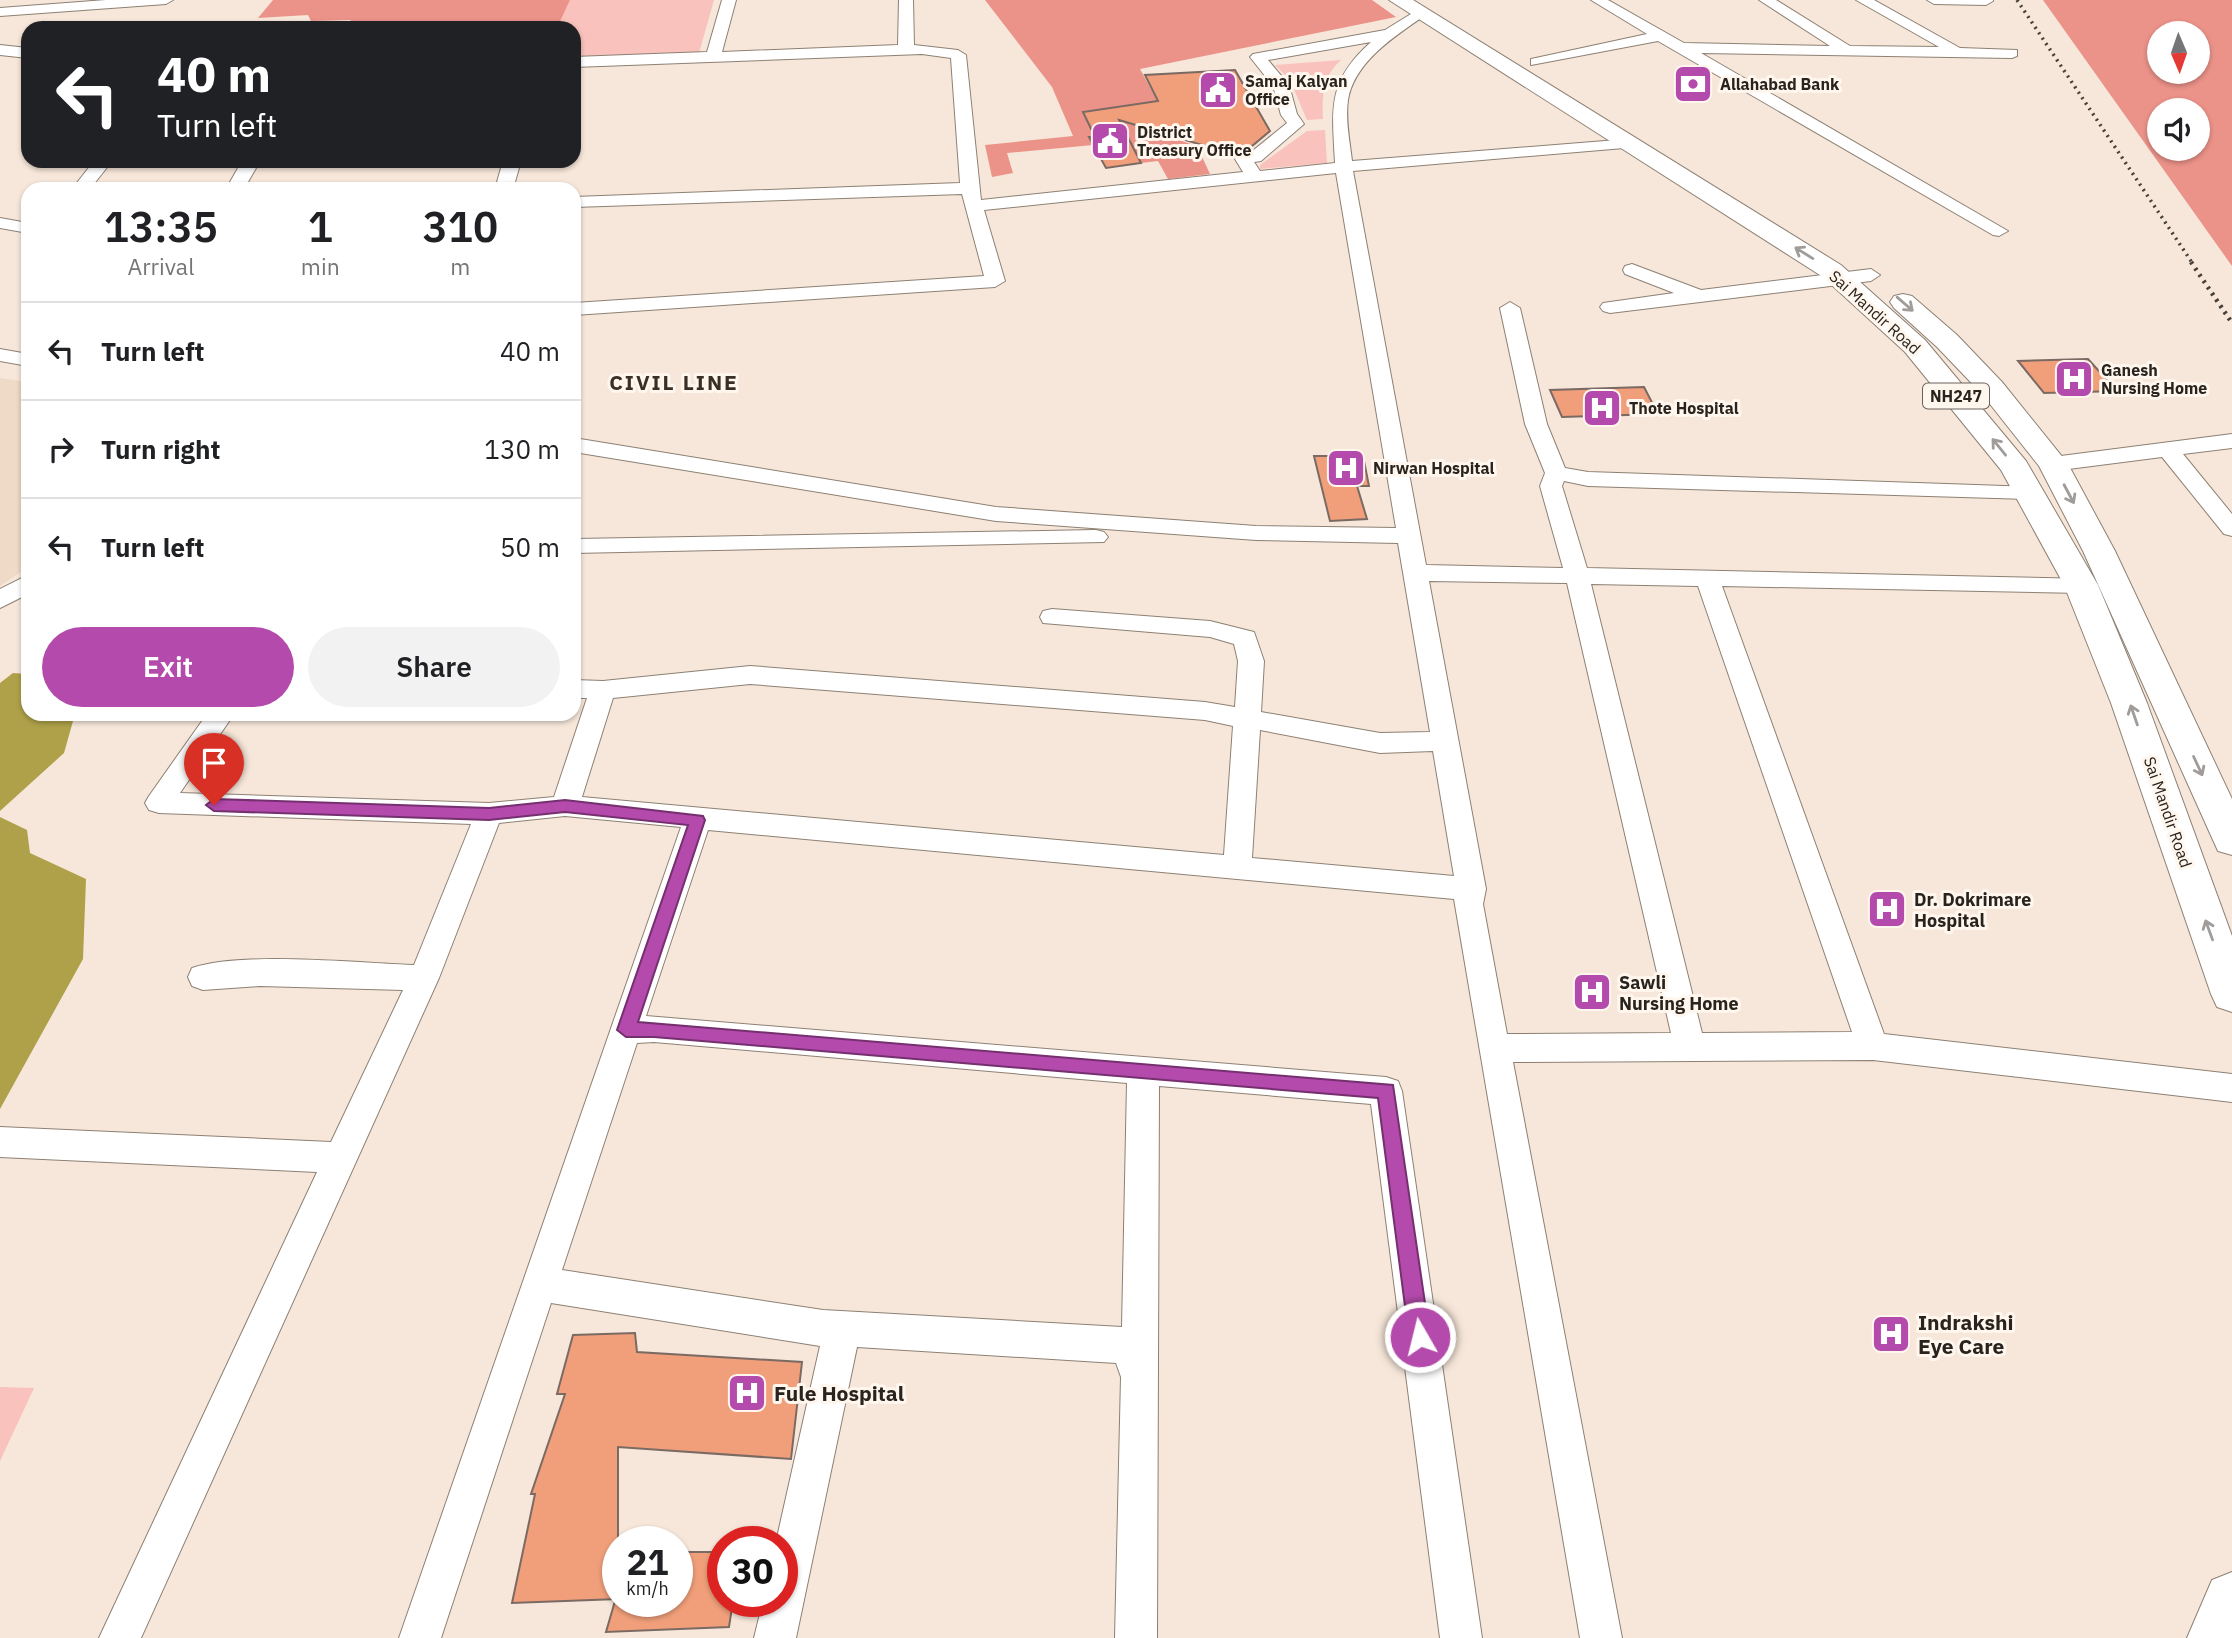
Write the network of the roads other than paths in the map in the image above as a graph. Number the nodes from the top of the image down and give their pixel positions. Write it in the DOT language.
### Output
graph roads {
  1 [pos="166,0"];
  2 [pos="729,0"];
  3 [pos="906,0"];
  4 [pos="1598,0"];
  5 [pos="1766,0"];
  6 [pos="1863,0"];
  7 [pos="1934,0"];
  8 [pos="1986,1"];
  9 [pos="1427,5"];
  10 [pos="0,12"];
  11 [pos="1390,34"];
  12 [pos="1659,36"];
  13 [pos="1684,48"];
  14 [pos="906,49"];
  15 [pos="1846,49"];
  16 [pos="0,50"];
  17 [pos="21,52"];
  18 [pos="1959,52"];
  19 [pos="2012,53"];
  20 [pos="714,55"];
  21 [pos="581,62"];
  22 [pos="1536,62"];
  23 [pos="1342,121"];
  24 [pos="1295,123"];
  25 [pos="1625,143"];
  26 [pos="1345,166"];
  27 [pos="98,168"];
  28 [pos="1254,176"];
  29 [pos="86,182"];
  30 [pos="1014,185"];
  31 [pos="1150,187"];
  32 [pos="972,197"];
  33 [pos="581,202"];
  34 [pos="0,223"];
  35 [pos="21,227"];
  36 [pos="1999,230"];
  37 [pos="1632,270"];
  38 [pos="1871,275"];
  39 [pos="1841,279"];
  40 [pos="1699,296"];
  41 [pos="1610,307"];
  42 [pos="1510,308"];
  43 [pos="581,309"];
  44 [pos="0,355"];
  45 [pos="21,359"];
  46 [pos="2232,441"];
  47 [pos="581,446"];
  48 [pos="2168,450"];
  49 [pos="2053,464"];
  50 [pos="1556,473"];
  51 [pos="2028,492"];
  52 [pos="2232,530"];
  53 [pos="1256,533"];
  54 [pos="1411,536"];
  55 [pos="581,546"];
  56 [pos="1415,573"];
  57 [pos="1577,576"];
  58 [pos="1707,578"];
  59 [pos="2081,585"];
  60 [pos="21,587"];
  61 [pos="0,600"];
  62 [pos="1052,617"];
  63 [pos="581,689"];
  64 [pos="603,690"];
  65 [pos="1245,720"];
  66 [pos="216,721"];
  67 [pos="1445,741"];
  68 [pos="565,806"];
  69 [pos="489,814"];
  70 [pos="697,820"];
  71 [pos="2232,840"];
  72 [pos="1237,868"];
  73 [pos="1471,889"];
  74 [pos="203,977"];
  75 [pos="424,978"];
  76 [pos="2232,994"];
  77 [pos="626,1030"];
  78 [pos="1873,1046"];
  79 [pos="1690,1047"];
  80 [pos="1496,1048"];
  81 [pos="1143,1070"];
  82 [pos="2232,1088"];
  83 [pos="0,1142"];
  84 [pos="340,1158"];
  85 [pos="540,1284"];
  86 [pos="813,1326"];
  87 [pos="1139,1377"];
  88 [pos="2232,1600"];
  89 [pos="120,1638"];
  90 [pos="420,1638"];
  91 [pos="775,1638"];
  92 [pos="1136,1638"];
  93 [pos="1461,1638"];
  94 [pos="1601,1638"];
  95 [pos="2216,1638"];
  1 -- 10 [label="street"];
  2 -- 20 [label="street"];
  3 -- 14 [label="street"];
  4 -- 12 [label="street"];
  5 -- 15 [label="street"];
  6 -- 18 [label="street"];
  7 -- 8 [label="street"];
  9 -- 11 [label="street"];
  9 -- 22 [label="highway, Sai Mandir Road / NH247"];
  9 -- 25 [label="highway, Sai Mandir Road / NH247"];
  11 -- 23 [label="street"];
  11 -- 24 [label="street"];
  12 -- 13 [label="street"];
  12 -- 22 [label="street"];
  13 -- 15 [label="street"];
  13 -- 36 [label="street"];
  14 -- 20 [label="street"];
  14 -- 32 [label="street"];
  15 -- 18 [label="street"];
  16 -- 17 [label="street"];
  18 -- 19 [label="street"];
  20 -- 21 [label="street"];
  22 -- 38 [label="highway, Sai Mandir Road / NH247"];
  23 -- 24 [label="street"];
  23 -- 26 [label="street"];
  24 -- 28 [label="street"];
  25 -- 26 [label="street"];
  39 -- 25 [label="highway, Sai Mandir Road / NH247, one-way"];
  26 -- 28 [label="street"];
  26 -- 54 [label="street"];
  27 -- 29 [label="street"];
  28 -- 31 [label="street"];
  30 -- 31 [label="street"];
  31 -- 32 [label="street"];
  32 -- 33 [label="street"];
  32 -- 43 [label="street"];
  34 -- 35 [label="street"];
  37 -- 40 [label="street"];
  38 -- 39 [label="street"];
  38 -- 49 [label="highway, Sai Mandir Road / NH247, one-way"];
  39 -- 40 [label="street"];
  51 -- 39 [label="highway, Sai Mandir Road / NH247, one-way"];
  40 -- 41 [label="street"];
  42 -- 50 [label="street"];
  44 -- 45 [label="street"];
  46 -- 48 [label="street"];
  47 -- 53 [label="street"];
  48 -- 49 [label="street"];
  48 -- 52 [label="street"];
  49 -- 71 [label="highway, Sai Mandir Road / NH247, one-way"];
  50 -- 51 [label="street"];
  50 -- 57 [label="street"];
  51 -- 59 [label="highway, Sai Mandir Road / NH247"];
  53 -- 54 [label="street"];
  53 -- 55 [label="street"];
  54 -- 56 [label="street"];
  56 -- 57 [label="street"];
  56 -- 67 [label="street"];
  57 -- 58 [label="street"];
  57 -- 79 [label="street"];
  58 -- 59 [label="street"];
  58 -- 78 [label="street"];
  76 -- 59 [label="highway, Sai Mandir Road / NH247, one-way"];
  60 -- 61 [label="street"];
  62 -- 65 [label="street"];
  63 -- 64 [label="street"];
  64 -- 65 [label="street"];
  64 -- 68 [label="street"];
  65 -- 67 [label="street"];
  65 -- 72 [label="street"];
  66 -- 69 [label="street"];
  67 -- 73 [label="street"];
  68 -- 69 [label="street"];
  68 -- 70 [label="street"];
  69 -- 75 [label="street"];
  70 -- 72 [label="street"];
  70 -- 77 [label="street"];
  72 -- 73 [label="street"];
  73 -- 80 [label="street"];
  74 -- 75 [label="street"];
  75 -- 84 [label="street"];
  77 -- 81 [label="street"];
  77 -- 85 [label="street"];
  78 -- 79 [label="street"];
  78 -- 82 [label="street"];
  79 -- 80 [label="street"];
  80 -- 94 [label="street"];
  81 -- 87 [label="street"];
  81 -- 93 [label="street"];
  83 -- 84 [label="street"];
  84 -- 89 [label="street"];
  85 -- 86 [label="street"];
  85 -- 90 [label="street"];
  86 -- 87 [label="street"];
  86 -- 91 [label="street"];
  87 -- 92 [label="street"];
  88 -- 95 [label="highway"];
}
